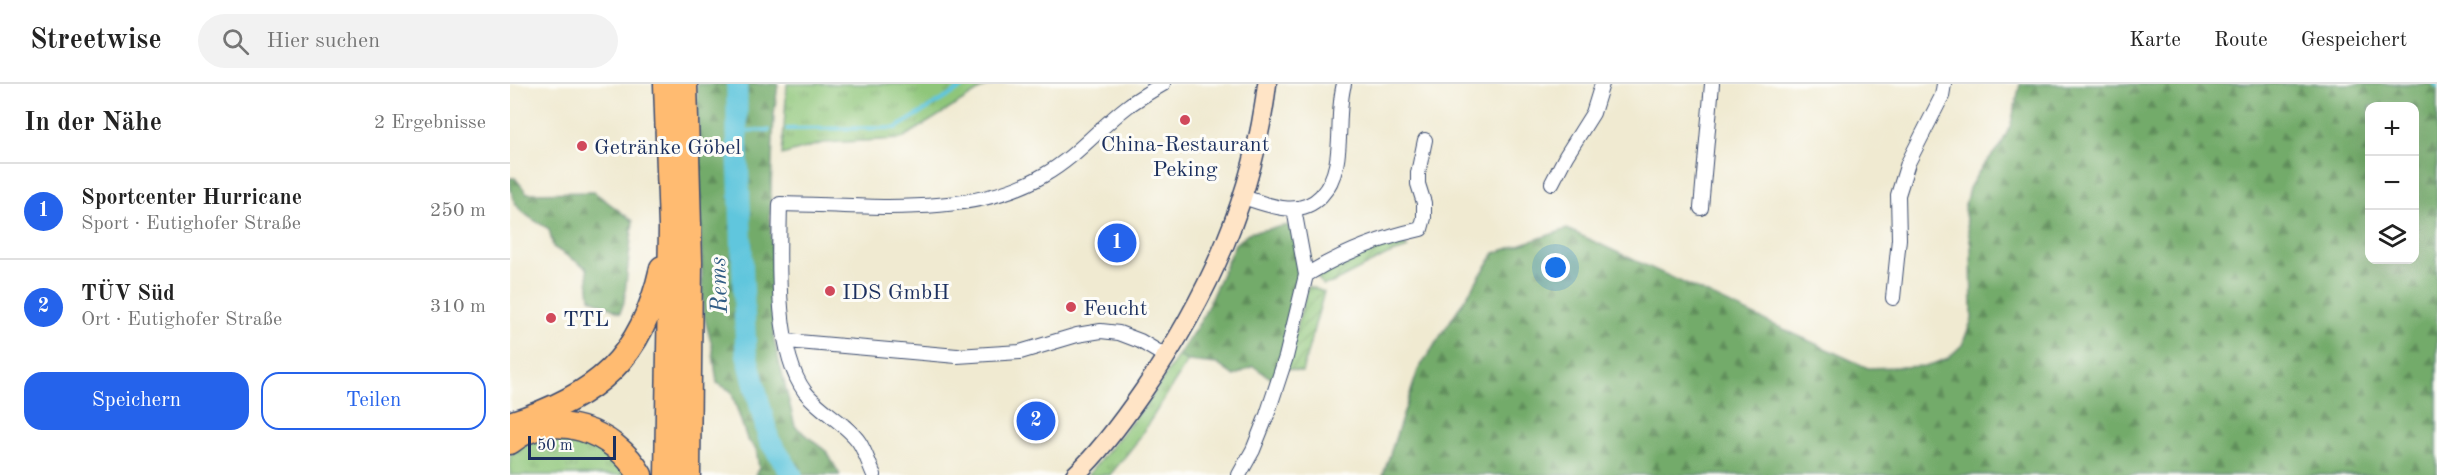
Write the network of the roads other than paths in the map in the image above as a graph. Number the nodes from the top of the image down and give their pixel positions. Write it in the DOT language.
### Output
graph roads {
  1 [pos="666,84"];
  2 [pos="685,84"];
  3 [pos="1163,84"];
  4 [pos="1267,84"];
  5 [pos="1344,84"];
  6 [pos="1602,84"];
  7 [pos="1712,84"];
  8 [pos="1944,84"];
  9 [pos="1425,140"];
  10 [pos="1552,183"];
  11 [pos="1243,196"];
  12 [pos="1701,208"];
  13 [pos="1294,209"];
  14 [pos="671,227"];
  15 [pos="1306,275"];
  16 [pos="1893,298"];
  17 [pos="787,341"];
  18 [pos="1167,357"];
  19 [pos="511,436"];
  20 [pos="640,475"];
  21 [pos="667,475"];
  22 [pos="688,475"];
  23 [pos="874,475"];
  24 [pos="1075,475"];
  25 [pos="1239,475"];
  1 -- 14 [label="highway"];
  2 -- 22 [label="highway"];
  3 -- 17 [label="street"];
  4 -- 11 [label="street"];
  5 -- 13 [label="street"];
  6 -- 10 [label="street"];
  7 -- 12 [label="street"];
  8 -- 16 [label="street"];
  9 -- 15 [label="street"];
  11 -- 13 [label="street"];
  11 -- 18 [label="street"];
  13 -- 15 [label="street"];
  14 -- 19 [label="highway"];
  14 -- 21 [label="highway"];
  15 -- 25 [label="street"];
  17 -- 18 [label="street"];
  17 -- 23 [label="street"];
  18 -- 24 [label="street"];
  19 -- 20 [label="highway"];
}
